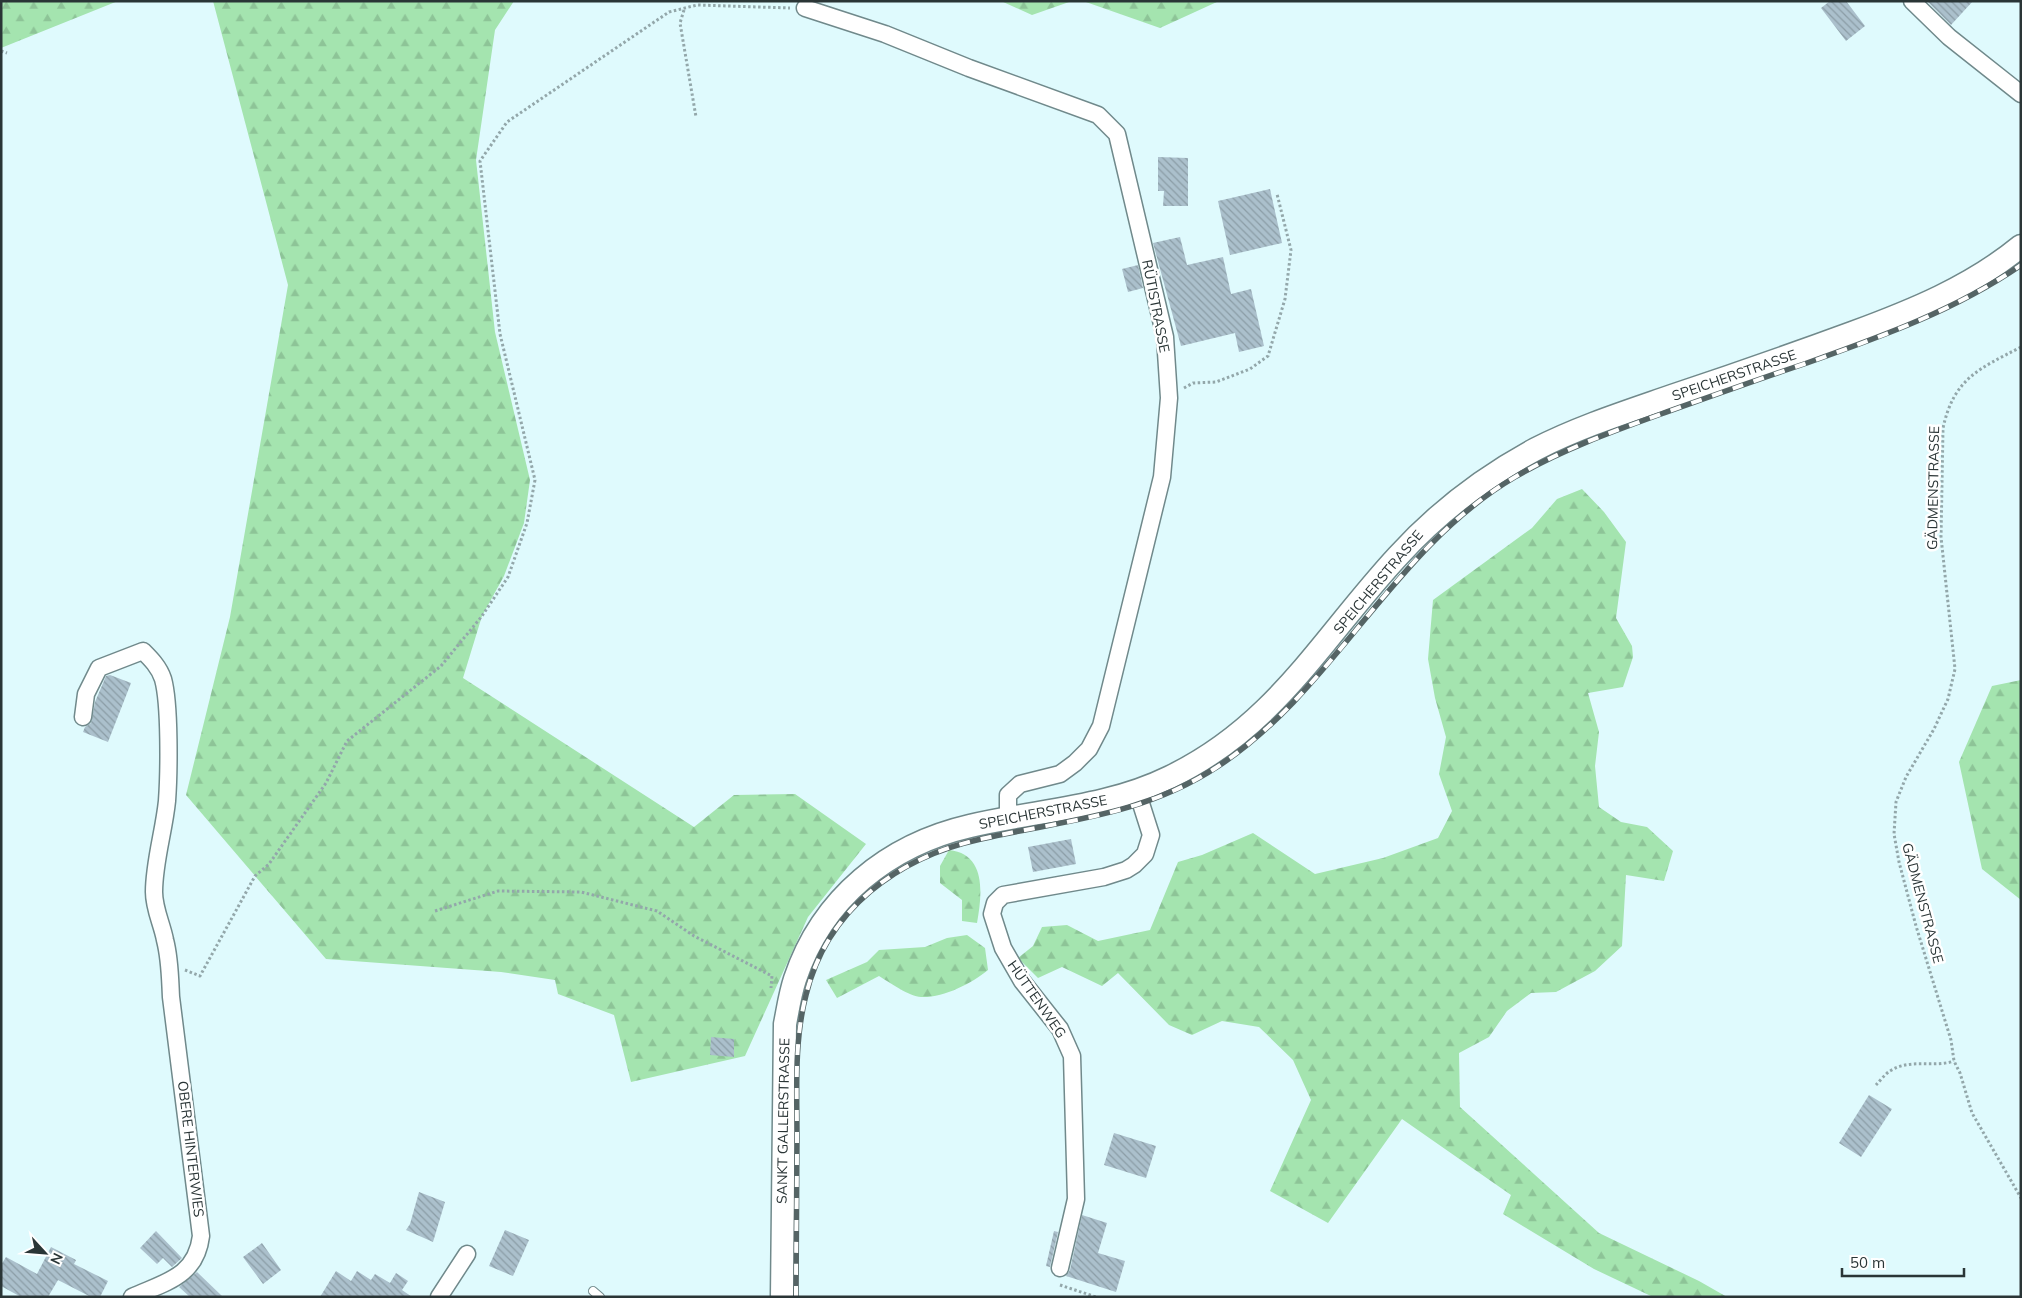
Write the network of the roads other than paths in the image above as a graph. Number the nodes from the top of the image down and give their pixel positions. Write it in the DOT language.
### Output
graph roads {
  1 [pos="1912,1"];
  2 [pos="805,8"];
  3 [pos="2021,94"];
  4 [pos="2021,246"];
  5 [pos="83,717"];
  6 [pos="1137,791"];
  7 [pos="1008,820"];
  8 [pos="807,949"];
  9 [pos="467,1254"];
  10 [pos="1060,1268"];
  11 [pos="593,1291"];
  12 [pos="132,1297"];
  13 [pos="439,1297"];
  14 [pos="600,1297"];
  15 [pos="782,1297"];
  1 -- 3 [label="street"];
  2 -- 7 [label="street, RÜTISTRASSE"];
  4 -- 6 [label="main road, SPEICHERSTRASSE"];
  5 -- 12 [label="street, OBERE HINTERWIES"];
  6 -- 7 [label="main road, SPEICHERSTRASSE"];
  6 -- 10 [label="street, HÜTTENWEG"];
  7 -- 8 [label="main road, SPEICHERSTRASSE"];
  8 -- 15 [label="main road, SANKT GALLERSTRASSE"];
  9 -- 13 [label="street"];
  11 -- 14 [label="lane"];
}
